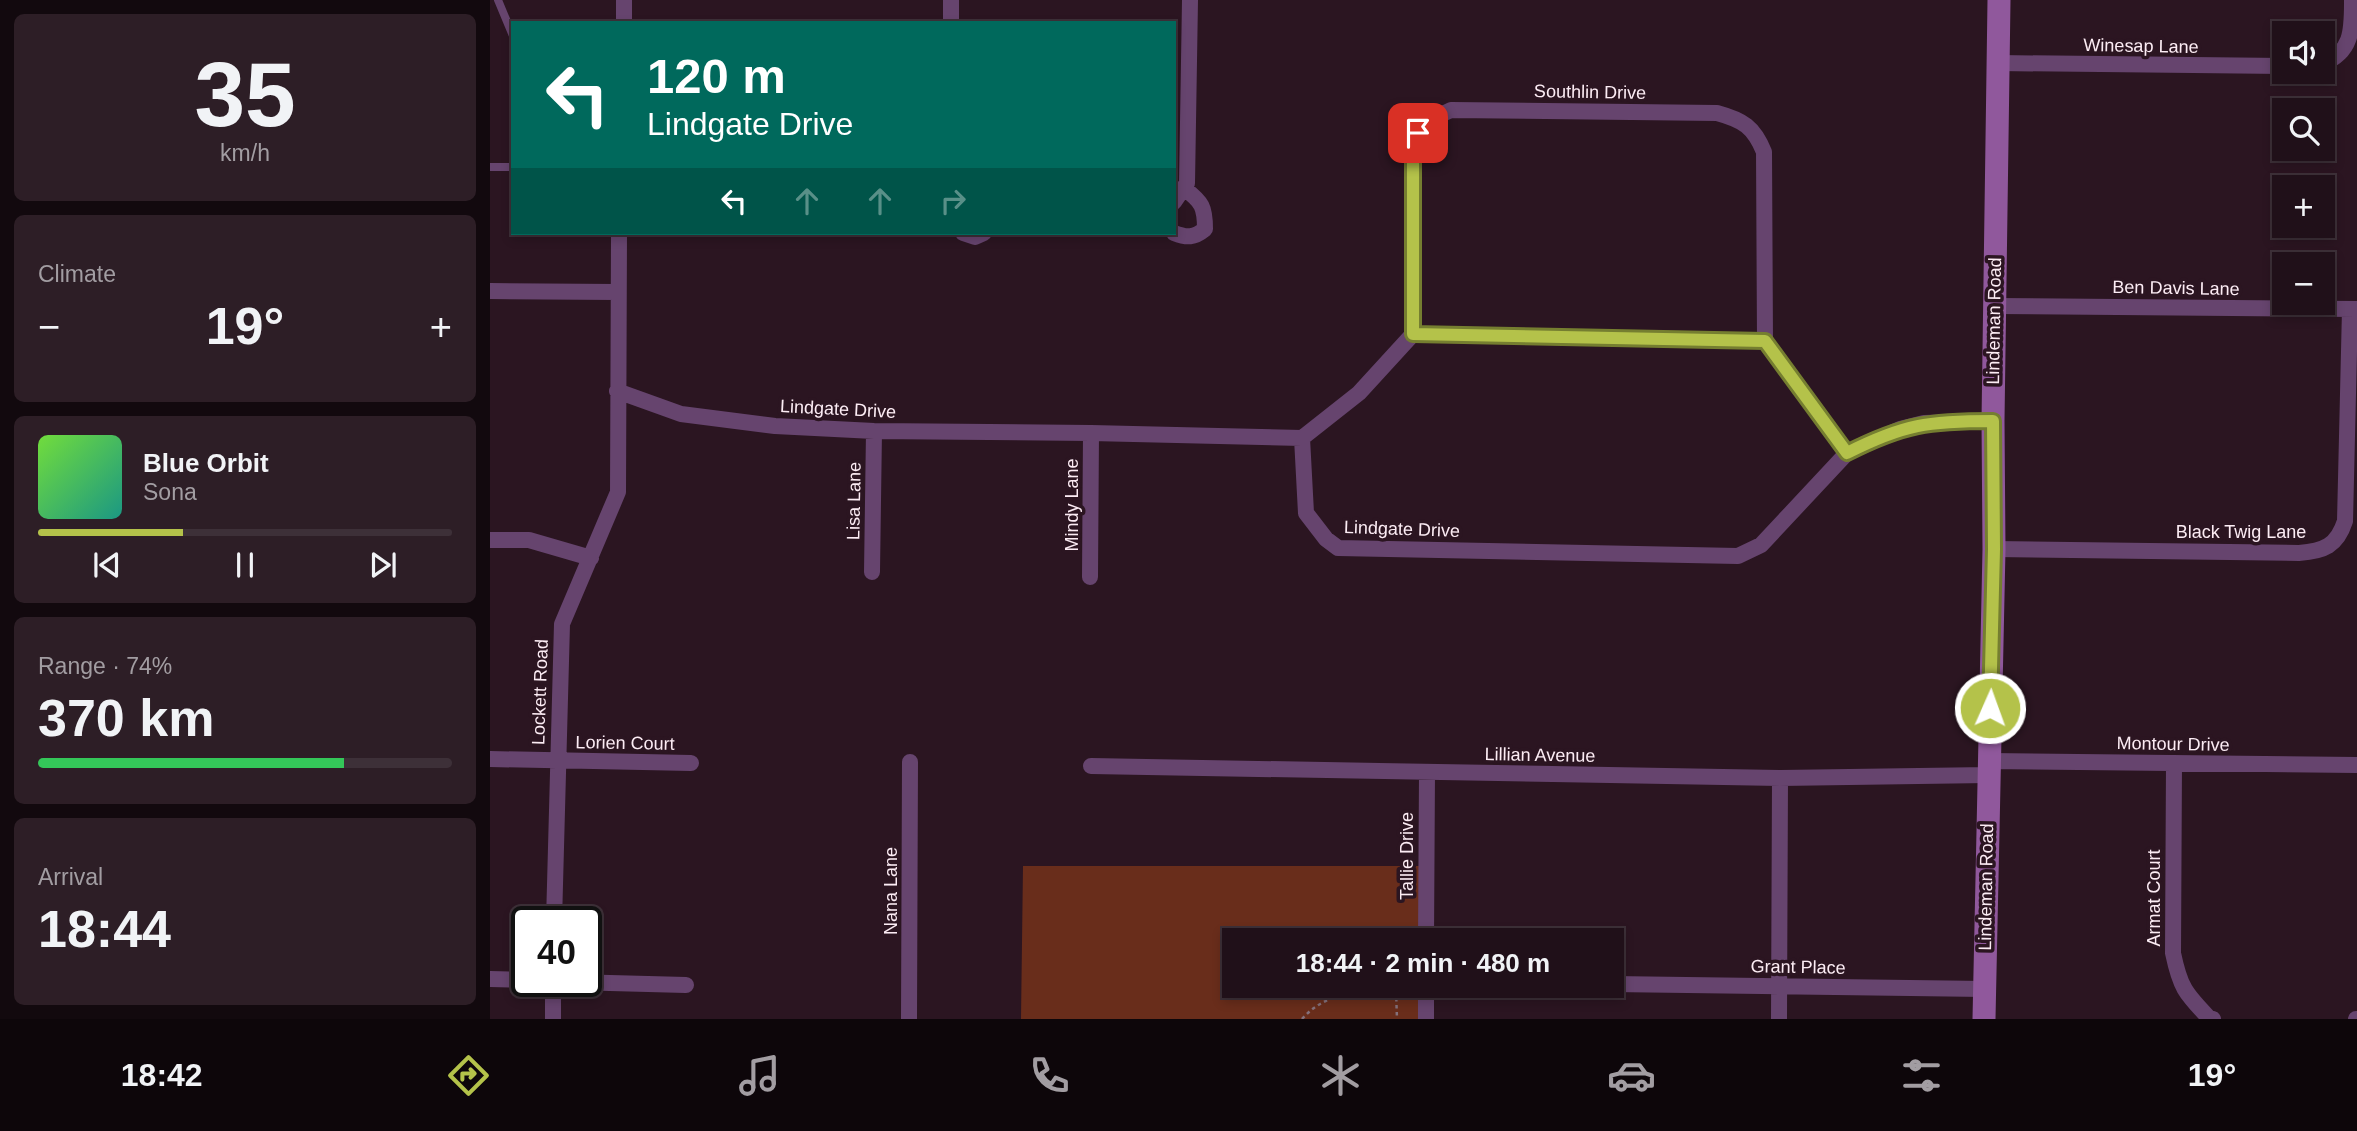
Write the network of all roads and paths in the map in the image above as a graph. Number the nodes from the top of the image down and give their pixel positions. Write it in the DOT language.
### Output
graph roads {
  1 [pos="498,0"];
  2 [pos="624,0"];
  3 [pos="951,0"];
  4 [pos="1189,0"];
  5 [pos="1999,0"];
  6 [pos="2352,0"];
  7 [pos="624,21"];
  8 [pos="951,21"];
  9 [pos="511,31"];
  10 [pos="2335,57"];
  11 [pos="1998,63"];
  12 [pos="2272,66"];
  13 [pos="490,167"];
  14 [pos="511,167"];
  15 [pos="1185,189"];
  16 [pos="1176,200"];
  17 [pos="1176,234"];
  18 [pos="619,235"];
  19 [pos="490,291"];
  20 [pos="617,292"];
  21 [pos="1995,306"];
  22 [pos="2353,309"];
  23 [pos="1413,334"];
  24 [pos="1765,341"];
  25 [pos="617,391"];
  26 [pos="1993,421"];
  27 [pos="874,431"];
  28 [pos="1091,433"];
  29 [pos="1302,438"];
  30 [pos="1847,453"];
  31 [pos="490,540"];
  32 [pos="1994,549"];
  33 [pos="591,558"];
  34 [pos="872,572"];
  35 [pos="1090,577"];
  36 [pos="490,759"];
  37 [pos="557,761"];
  38 [pos="910,762"];
  39 [pos="691,763"];
  40 [pos="2174,763"];
  41 [pos="2357,765"];
  42 [pos="1091,766"];
  43 [pos="1988,768"];
  44 [pos="1427,773"];
  45 [pos="1780,778"];
  46 [pos="554,906"];
  47 [pos="1426,928"];
  48 [pos="490,979"];
  49 [pos="511,980"];
  50 [pos="602,983"];
  51 [pos="1624,984"];
  52 [pos="687,985"];
  53 [pos="1779,987"];
  54 [pos="1984,989"];
  55 [pos="553,997"];
  56 [pos="1334,998"];
  57 [pos="1396,998"];
  58 [pos="1426,998"];
  59 [pos="553,1019"];
  60 [pos="909,1019"];
  61 [pos="1302,1019"];
  62 [pos="1397,1019"];
  63 [pos="1426,1019"];
  64 [pos="1779,1019"];
  65 [pos="1984,1019"];
  66 [pos="2213,1019"];
  1 -- 9 [label="lane"];
  2 -- 7 [label="street"];
  3 -- 8 [label="street"];
  4 -- 15 [label="street"];
  5 -- 11 [label="street, Lindeman Road"];
  6 -- 10 [label="street"];
  11 -- 12 [label="street, Winesap Lane"];
  11 -- 21 [label="street, Lindeman Road"];
  13 -- 14 [label="lane"];
  15 -- 16 [label="street"];
  15 -- 17 [label="street"];
  18 -- 20 [label="street, Lockett Road"];
  19 -- 20 [label="street"];
  20 -- 25 [label="street, Lockett Road"];
  21 -- 22 [label="street, Ben Davis Lane"];
  21 -- 26 [label="street, Lindeman Road"];
  22 -- 32 [label="street, Black Twig Lane"];
  23 -- 24 [label="street"];
  23 -- 24 [label="street, Southlin Drive"];
  23 -- 29 [label="street"];
  24 -- 30 [label="street"];
  25 -- 27 [label="street, Lindgate Drive"];
  25 -- 33 [label="street, Lockett Road"];
  26 -- 30 [label="street, Lindgate Drive"];
  26 -- 32 [label="street, Lindeman Road"];
  27 -- 28 [label="street, Lindgate Drive"];
  27 -- 34 [label="street, Lisa Lane"];
  28 -- 29 [label="street, Lindgate Drive"];
  28 -- 35 [label="street, Mindy Lane"];
  29 -- 30 [label="street, Lindgate Drive"];
  31 -- 33 [label="street"];
  32 -- 43 [label="street, Lindeman Road"];
  33 -- 37 [label="street, Lockett Road"];
  36 -- 37 [label="street, Lorien Court"];
  37 -- 39 [label="street, Lorien Court"];
  37 -- 46 [label="street, Lockett Road"];
  38 -- 60 [label="street, Nana Lane"];
  40 -- 41 [label="street, Montour Drive"];
  40 -- 43 [label="street, Montour Drive"];
  40 -- 66 [label="street, Armat Court"];
  42 -- 44 [label="street, Lillian Avenue"];
  43 -- 45 [label="street, Lillian Avenue"];
  43 -- 54 [label="street, Lindeman Road"];
  44 -- 45 [label="street, Lillian Avenue"];
  44 -- 47 [label="street, Tallie Drive"];
  45 -- 53 [label="street"];
  48 -- 49 [label="street"];
  50 -- 52 [label="street"];
  51 -- 53 [label="street, Grant Place"];
  53 -- 54 [label="street, Grant Place"];
  53 -- 64 [label="street"];
  54 -- 65 [label="street, Lindeman Road"];
  55 -- 59 [label="street"];
  56 -- 61 [label="path"];
  57 -- 62 [label="path"];
  58 -- 63 [label="street"];
}
